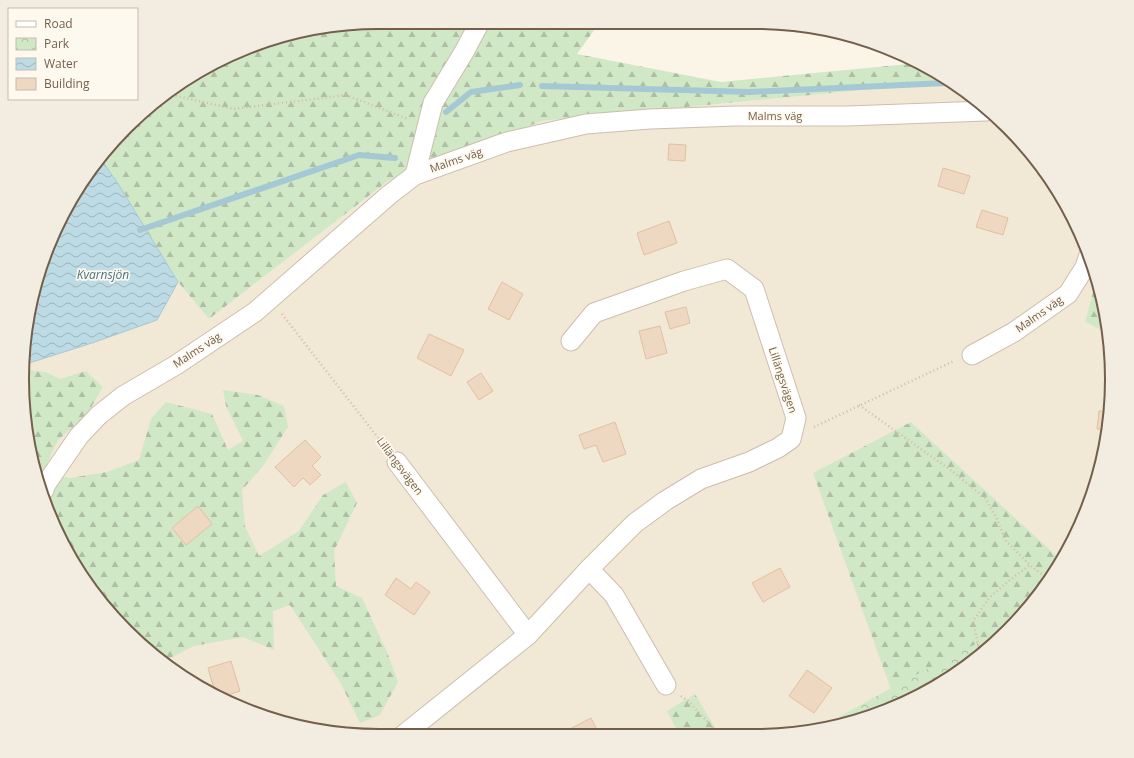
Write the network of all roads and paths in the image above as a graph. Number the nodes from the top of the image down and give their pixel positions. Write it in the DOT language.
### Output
graph roads {
  1 [pos="476,29"];
  2 [pos="174,95"];
  3 [pos="980,111"];
  4 [pos="409,125"];
  5 [pos="416,175"];
  6 [pos="1086,265"];
  7 [pos="270,299"];
  8 [pos="571,341"];
  9 [pos="972,355"];
  10 [pos="859,405"];
  11 [pos="791,439"];
  12 [pos="397,462"];
  13 [pos="46,485"];
  14 [pos="1030,565"];
  15 [pos="589,569"];
  16 [pos="1044,576"];
  17 [pos="528,635"];
  18 [pos="979,648"];
  19 [pos="666,685"];
  20 [pos="411,729"];
  21 [pos="714,729"];
  1 -- 5 [label="street"];
  2 -- 4 [label="path"];
  3 -- 5 [label="street, Malms väg"];
  5 -- 7 [label="street, Malms väg"];
  6 -- 9 [label="street, Malms väg"];
  7 -- 12 [label="path, Lillängsvägen"];
  7 -- 13 [label="street, Malms väg"];
  8 -- 11 [label="street, Lillängsvägen"];
  9 -- 10 [label="path"];
  10 -- 11 [label="path"];
  10 -- 14 [label="path"];
  11 -- 15 [label="street"];
  12 -- 17 [label="street, Lillängsvägen"];
  14 -- 16 [label="path"];
  14 -- 18 [label="path"];
  15 -- 17 [label="street"];
  15 -- 19 [label="street"];
  17 -- 20 [label="street"];
  19 -- 21 [label="path"];
}
